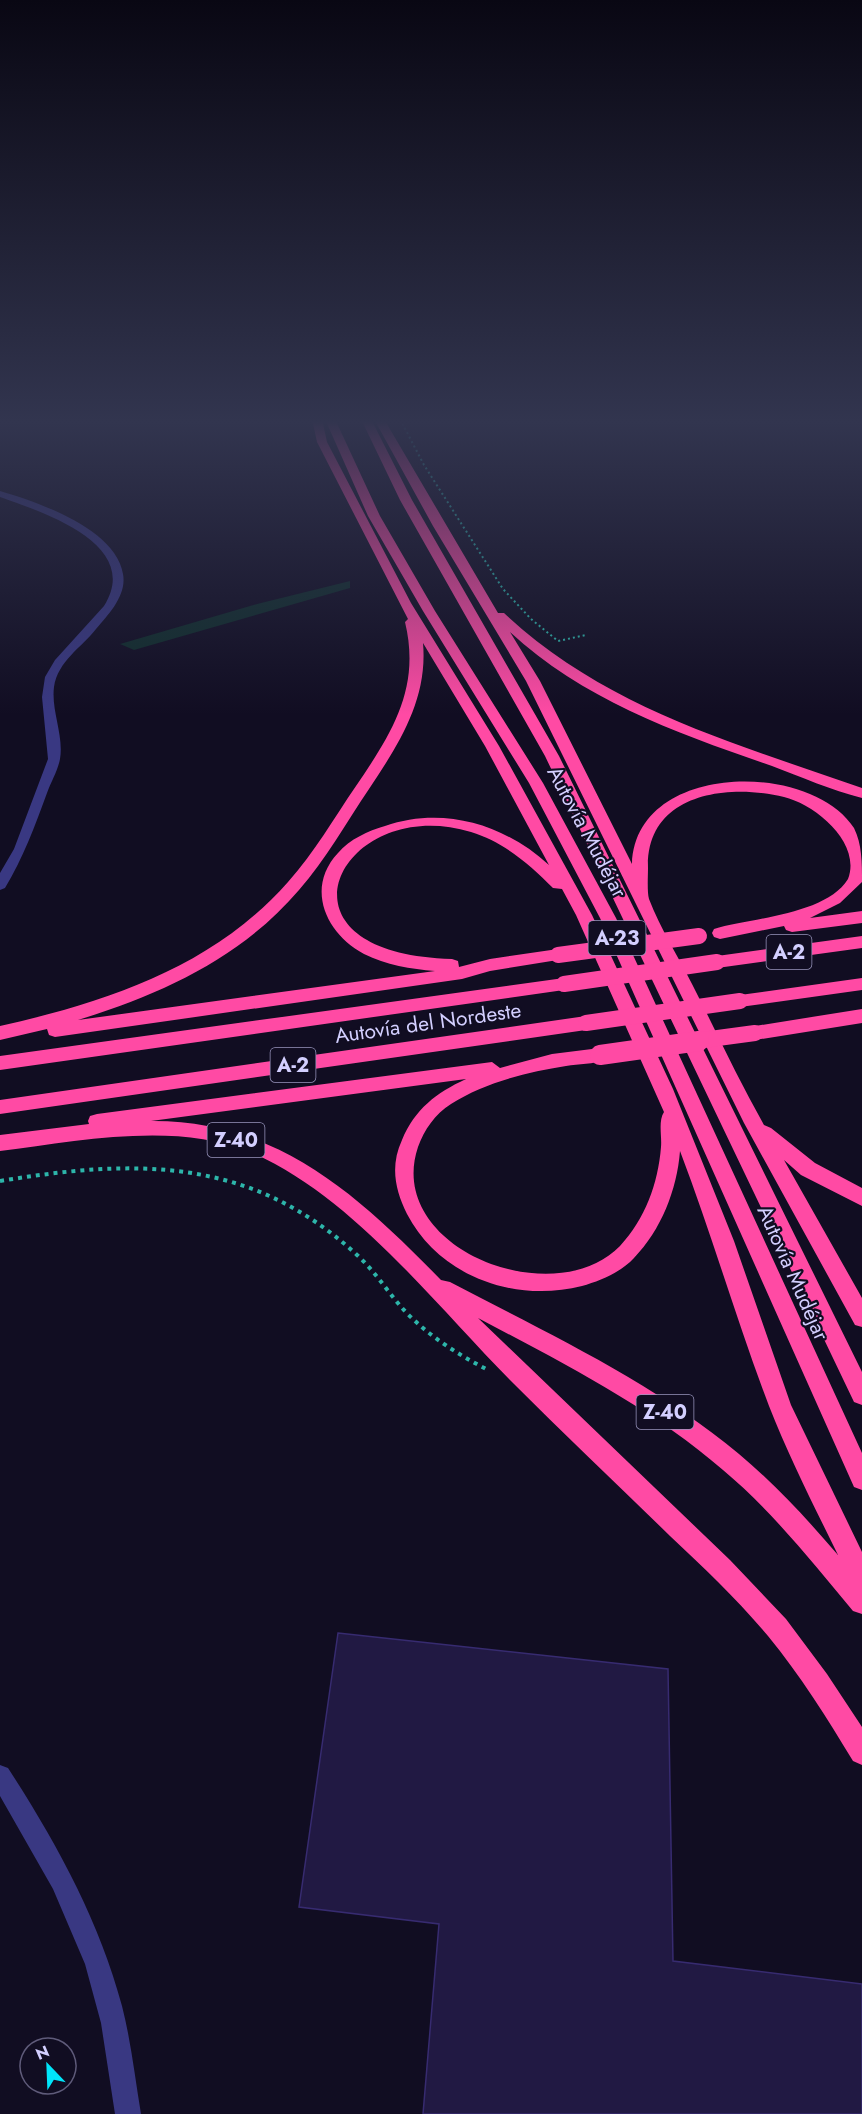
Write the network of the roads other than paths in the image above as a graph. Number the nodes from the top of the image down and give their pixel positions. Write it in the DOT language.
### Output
graph roads {
  1 [pos="60,518"];
  2 [pos="361,518"];
  3 [pos="375,518"];
  4 [pos="416,518"];
  5 [pos="434,518"];
  6 [pos="405,603"];
  7 [pos="488,605"];
  8 [pos="862,793"];
  9 [pos="0,885"];
  10 [pos="642,900"];
  11 [pos="584,915"];
  12 [pos="862,917"];
  13 [pos="720,933"];
  14 [pos="862,942"];
  15 [pos="490,965"];
  16 [pos="862,984"];
  17 [pos="862,1016"];
  18 [pos="822,1022"];
  19 [pos="862,1023"];
  20 [pos="0,1033"];
  21 [pos="0,1038"];
  22 [pos="562,1060"];
  23 [pos="0,1064"];
  24 [pos="664,1089"];
  25 [pos="0,1107"];
  26 [pos="753,1123"];
  27 [pos="0,1134"];
  28 [pos="0,1143"];
  29 [pos="862,1198"];
  30 [pos="426,1279"];
  31 [pos="862,1318"];
  32 [pos="862,1395"];
  33 [pos="862,1479"];
  34 [pos="862,1578"];
  35 [pos="862,1602"];
  36 [pos="862,1752"];
  37 [pos="0,1776"];
  38 [pos="128,2114"];
  1 -- 9 [label="street"];
  2 -- 6 [label="highway"];
  3 -- 33 [label="highway, Autovía Mudéjar / A-23"];
  4 -- 32 [label="highway, Autovía Mudéjar / A-23"];
  5 -- 7 [label="highway"];
  6 -- 11 [label="highway"];
  6 -- 20 [label="highway"];
  7 -- 8 [label="highway"];
  7 -- 10 [label="highway"];
  10 -- 13 [label="highway"];
  10 -- 26 [label="highway"];
  11 -- 15 [label="highway"];
  11 -- 24 [label="highway"];
  12 -- 13 [label="highway"];
  13 -- 15 [label="highway, bridge"];
  14 -- 23 [label="highway, Autovía del Nordeste / A-2, bridge"];
  15 -- 21 [label="highway"];
  16 -- 25 [label="highway, Autovía del Nordeste / A-2, bridge"];
  17 -- 18 [label="highway"];
  18 -- 19 [label="highway"];
  18 -- 22 [label="highway, bridge"];
  22 -- 24 [label="highway"];
  22 -- 27 [label="highway"];
  24 -- 34 [label="highway"];
  26 -- 29 [label="highway"];
  26 -- 31 [label="highway"];
  28 -- 30 [label="highway, Z-40"];
  30 -- 35 [label="highway, Z-40"];
  30 -- 36 [label="highway"];
  37 -- 38 [label="street"];
}
